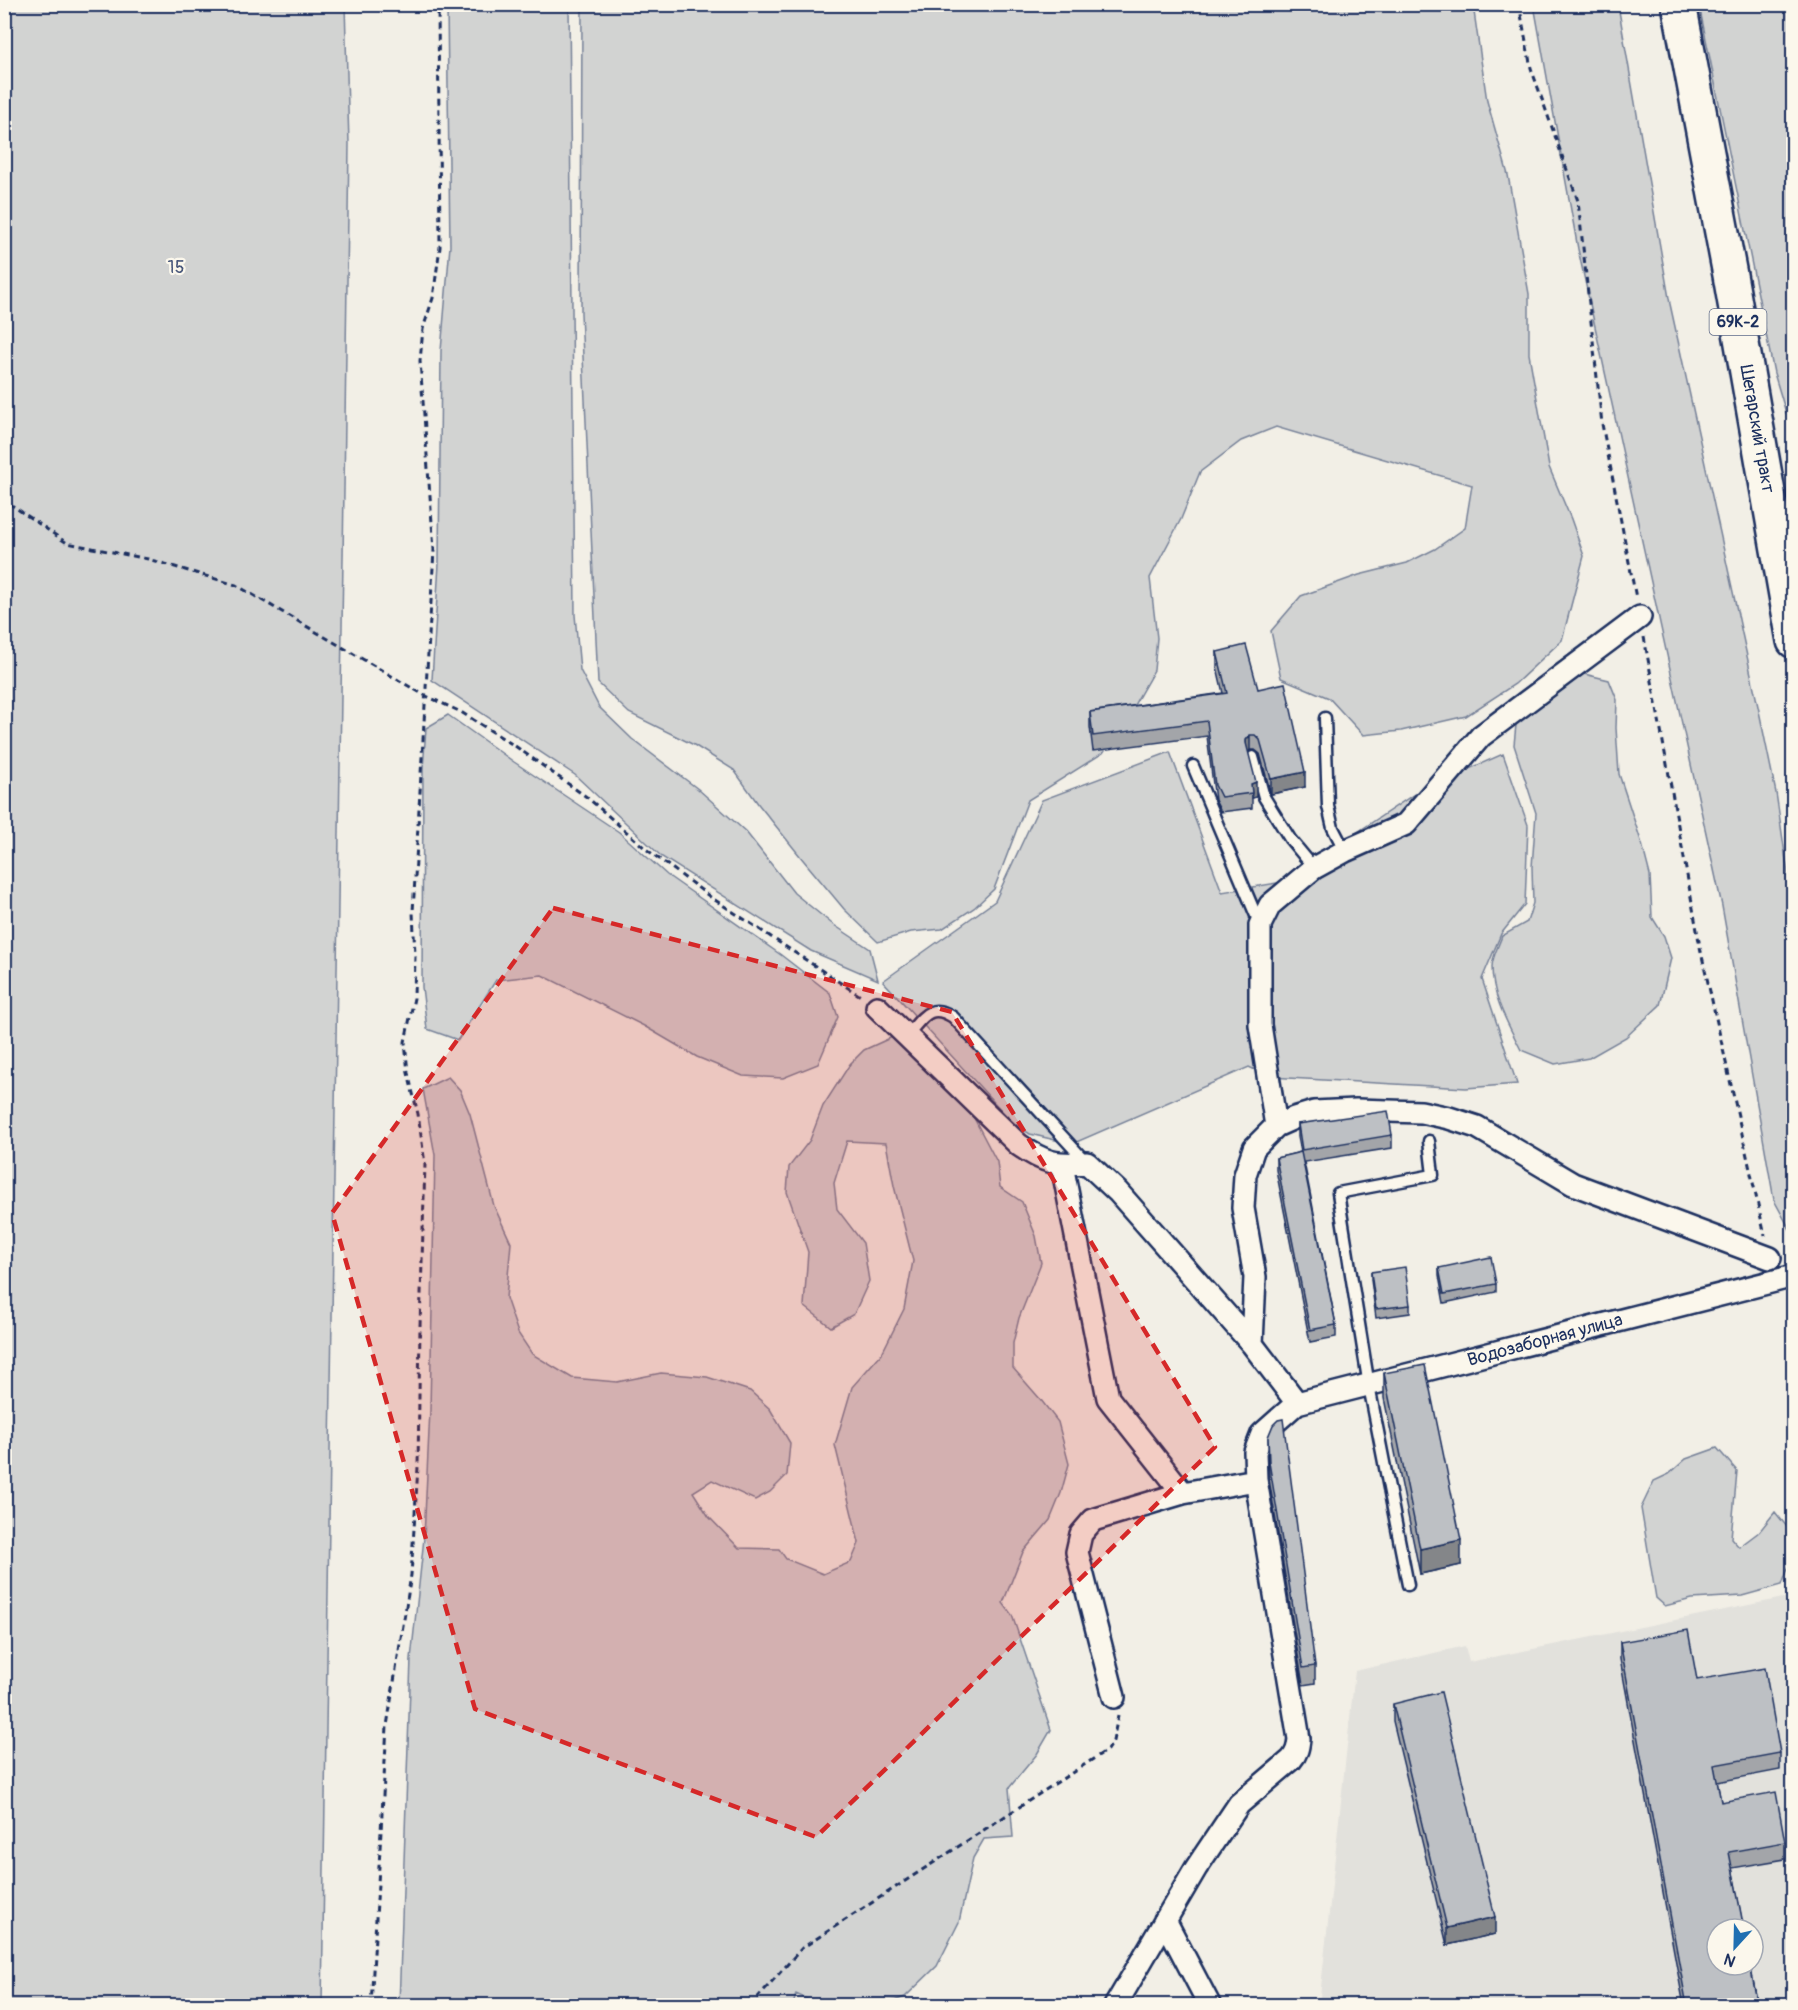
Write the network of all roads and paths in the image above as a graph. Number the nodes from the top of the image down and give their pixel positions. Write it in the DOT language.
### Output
graph roads {
  1 [pos="438,4"];
  2 [pos="1519,4"];
  3 [pos="1679,4"];
  4 [pos="4,494"];
  5 [pos="1640,617"];
  6 [pos="1794,641"];
  7 [pos="424,695"];
  8 [pos="1325,718"];
  9 [pos="1252,757"];
  10 [pos="1193,766"];
  11 [pos="1345,851"];
  12 [pos="1314,868"];
  13 [pos="1260,925"];
  14 [pos="877,1007"];
  15 [pos="907,1035"];
  16 [pos="1276,1126"];
  17 [pos="1429,1141"];
  18 [pos="1087,1162"];
  19 [pos="1062,1165"];
  20 [pos="1770,1258"];
  21 [pos="1794,1276"];
  22 [pos="1252,1344"];
  23 [pos="1369,1386"];
  24 [pos="1296,1403"];
  25 [pos="1256,1480"];
  26 [pos="1183,1493"];
  27 [pos="1408,1585"];
  28 [pos="1114,1697"];
  29 [pos="1165,1920"];
  30 [pos="371,2006"];
  31 [pos="750,2006"];
  32 [pos="1115,2006"];
  33 [pos="1210,2006"];
  1 -- 7 [label="path"];
  2 -- 5 [label="path"];
  3 -- 6 [label="main road, Шегарский тракт / 69К-2"];
  4 -- 7 [label="path"];
  5 -- 11 [label="street"];
  5 -- 20 [label="path"];
  7 -- 14 [label="path"];
  7 -- 30 [label="path"];
  8 -- 11 [label="lane"];
  9 -- 12 [label="lane"];
  10 -- 13 [label="lane"];
  11 -- 12 [label="street"];
  12 -- 13 [label="street"];
  13 -- 16 [label="street"];
  14 -- 15 [label="street"];
  15 -- 18 [label="lane"];
  15 -- 19 [label="street"];
  16 -- 20 [label="street"];
  16 -- 22 [label="street"];
  17 -- 23 [label="lane"];
  18 -- 19 [label="street"];
  18 -- 22 [label="street"];
  19 -- 26 [label="street"];
  21 -- 23 [label="street, Водозаборная улица"];
  22 -- 24 [label="street"];
  23 -- 24 [label="street, Водозаборная улица"];
  23 -- 27 [label="lane"];
  24 -- 25 [label="street"];
  25 -- 26 [label="street"];
  25 -- 29 [label="street"];
  26 -- 28 [label="street"];
  28 -- 31 [label="path"];
  29 -- 32 [label="street"];
  29 -- 33 [label="street"];
}
